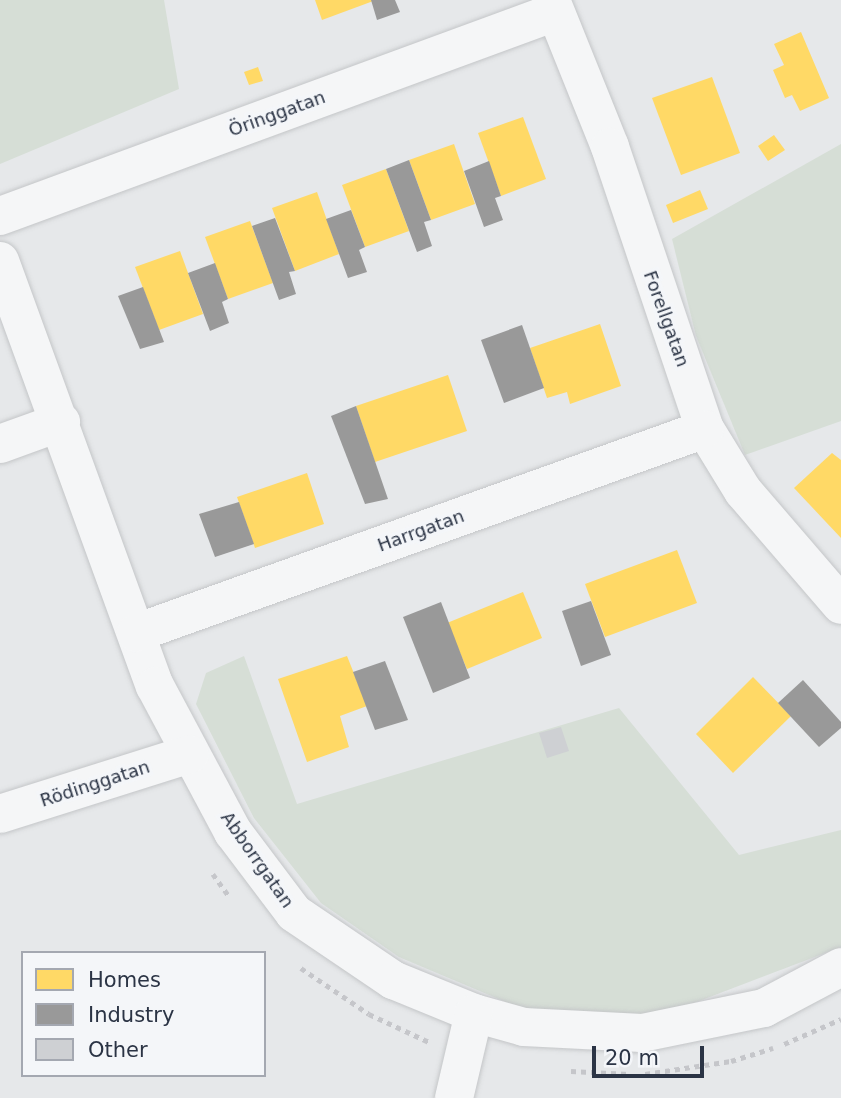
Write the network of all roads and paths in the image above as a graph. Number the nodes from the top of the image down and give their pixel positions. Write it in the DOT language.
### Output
graph roads {
  1 [pos="553,6"];
  2 [pos="0,216"];
  3 [pos="0,261"];
  4 [pos="61,422"];
  5 [pos="705,429"];
  6 [pos="0,444"];
  7 [pos="841,605"];
  8 [pos="136,633"];
  9 [pos="190,754"];
  10 [pos="0,814"];
  11 [pos="841,968"];
  12 [pos="474,1013"];
  13 [pos="454,1098"];
  1 -- 2 [label="street, Öringgatan"];
  1 -- 5 [label="street, Forellgatan"];
  3 -- 4 [label="street, Abborrgatan"];
  4 -- 6 [label="street"];
  4 -- 8 [label="street, Abborrgatan"];
  5 -- 7 [label="street, Forellgatan"];
  5 -- 8 [label="street, Harrgatan"];
  8 -- 9 [label="street, Abborrgatan"];
  9 -- 10 [label="street, Rödinggatan"];
  9 -- 12 [label="street, Abborrgatan"];
  11 -- 12 [label="street, Abborrgatan"];
  12 -- 13 [label="street"];
}
